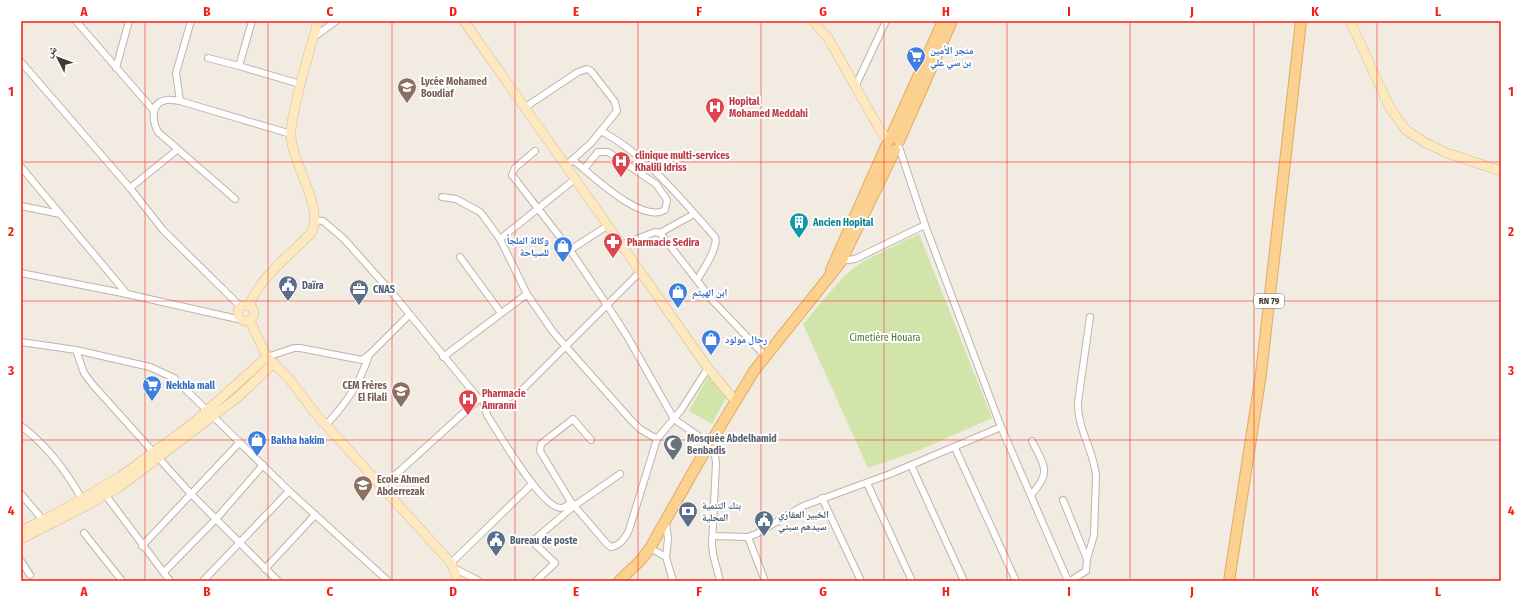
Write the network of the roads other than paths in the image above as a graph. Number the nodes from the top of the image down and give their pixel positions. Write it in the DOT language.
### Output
graph roads {
  1 [pos="76,21"];
  2 [pos="129,21"];
  3 [pos="191,21"];
  4 [pos="252,21"];
  5 [pos="318,21"];
  6 [pos="336,21"];
  7 [pos="464,21"];
  8 [pos="813,21"];
  9 [pos="943,21"];
  10 [pos="952,21"];
  11 [pos="1301,21"];
  12 [pos="1350,21"];
  13 [pos="884,22"];
  14 [pos="314,37"];
  15 [pos="208,58"];
  16 [pos="21,62"];
  17 [pos="239,66"];
  18 [pos="116,68"];
  19 [pos="300,84"];
  20 [pos="855,87"];
  21 [pos="180,101"];
  22 [pos="524,108"];
  23 [pos="154,111"];
  24 [pos="601,131"];
  25 [pos="290,134"];
  26 [pos="893,143"];
  27 [pos="177,150"];
  28 [pos="535,151"];
  29 [pos="569,162"];
  30 [pos="21,167"];
  31 [pos="584,169"];
  32 [pos="1501,171"];
  33 [pos="575,179"];
  34 [pos="130,188"];
  35 [pos="442,197"];
  36 [pos="235,199"];
  37 [pos="21,206"];
  38 [pos="538,208"];
  39 [pos="60,214"];
  40 [pos="694,214"];
  41 [pos="315,220"];
  42 [pos="925,225"];
  43 [pos="607,226"];
  44 [pos="660,233"];
  45 [pos="500,239"];
  46 [pos="621,245"];
  47 [pos="570,250"];
  48 [pos="460,257"];
  49 [pos="838,260"];
  50 [pos="641,271"];
  51 [pos="21,273"];
  52 [pos="697,280"];
  53 [pos="127,294"];
  54 [pos="527,294"];
  55 [pos="607,305"];
  56 [pos="245,306"];
  57 [pos="501,313"];
  58 [pos="409,315"];
  59 [pos="1090,317"];
  60 [pos="246,321"];
  61 [pos="21,342"];
  62 [pos="565,347"];
  63 [pos="76,350"];
  64 [pos="369,355"];
  65 [pos="442,357"];
  66 [pos="766,357"];
  67 [pos="271,360"];
  68 [pos="708,368"];
  69 [pos="481,400"];
  70 [pos="735,401"];
  71 [pos="210,414"];
  72 [pos="674,419"];
  73 [pos="326,425"];
  74 [pos="21,426"];
  75 [pos="1001,427"];
  76 [pos="657,439"];
  77 [pos="591,440"];
  78 [pos="1032,441"];
  79 [pos="240,442"];
  80 [pos="710,443"];
  81 [pos="955,448"];
  82 [pos="155,456"];
  83 [pos="262,465"];
  84 [pos="912,465"];
  85 [pos="620,474"];
  86 [pos="867,483"];
  87 [pos="532,484"];
  88 [pos="382,487"];
  89 [pos="289,490"];
  90 [pos="103,492"];
  91 [pos="21,494"];
  92 [pos="190,494"];
  93 [pos="1032,494"];
  94 [pos="822,498"];
  95 [pos="1063,500"];
  96 [pos="84,503"];
  97 [pos="573,504"];
  98 [pos="315,515"];
  99 [pos="216,519"];
  100 [pos="43,520"];
  101 [pos="666,520"];
  102 [pos="21,530"];
  103 [pos="84,533"];
  104 [pos="713,536"];
  105 [pos="748,537"];
  106 [pos="21,539"];
  107 [pos="240,544"];
  108 [pos="142,546"];
  109 [pos="650,548"];
  110 [pos="666,557"];
  111 [pos="1087,558"];
  112 [pos="21,561"];
  113 [pos="452,565"];
  114 [pos="265,569"];
  115 [pos="164,572"];
  116 [pos="30,575"];
  117 [pos="122,581"];
  118 [pos="170,581"];
  119 [pos="204,581"];
  120 [pos="278,581"];
  121 [pos="388,581"];
  122 [pos="456,581"];
  123 [pos="479,581"];
  124 [pos="536,581"];
  125 [pos="618,581"];
  126 [pos="673,581"];
  127 [pos="720,581"];
  128 [pos="765,581"];
  129 [pos="861,581"];
  130 [pos="912,581"];
  131 [pos="964,581"];
  132 [pos="1016,581"];
  133 [pos="1069,581"];
  134 [pos="1229,581"];
  1 -- 18 [label="street"];
  2 -- 18 [label="street"];
  3 -- 21 [label="street"];
  4 -- 17 [label="street"];
  5 -- 14 [label="main road"];
  6 -- 14 [label="street"];
  7 -- 22 [label="main road"];
  8 -- 20 [label="main road"];
  9 -- 26 [label="main road"];
  10 -- 26 [label="main road"];
  11 -- 134 [label="main road, RN 79"];
  12 -- 32 [label="main road"];
  13 -- 20 [label="street"];
  14 -- 19 [label="main road"];
  15 -- 17 [label="street"];
  16 -- 34 [label="street"];
  17 -- 19 [label="street"];
  18 -- 23 [label="street"];
  19 -- 25 [label="main road"];
  20 -- 26 [label="main road"];
  21 -- 23 [label="street"];
  21 -- 25 [label="street"];
  22 -- 24 [label="street"];
  22 -- 29 [label="main road"];
  23 -- 27 [label="street"];
  24 -- 29 [label="street"];
  24 -- 40 [label="street"];
  25 -- 41 [label="main road"];
  26 -- 42 [label="street"];
  26 -- 49 [label="main road"];
  27 -- 34 [label="street"];
  27 -- 36 [label="street"];
  28 -- 38 [label="street"];
  29 -- 31 [label="street"];
  29 -- 33 [label="main road"];
  30 -- 39 [label="street"];
  31 -- 31 [label="street"];
  33 -- 38 [label="street"];
  33 -- 43 [label="main road"];
  34 -- 56 [label="street"];
  35 -- 45 [label="street"];
  37 -- 39 [label="street"];
  38 -- 45 [label="street"];
  38 -- 47 [label="street"];
  39 -- 53 [label="street"];
  40 -- 44 [label="street"];
  40 -- 52 [label="street"];
  41 -- 56 [label="main road"];
  41 -- 58 [label="street"];
  42 -- 49 [label="street"];
  42 -- 75 [label="street"];
  43 -- 46 [label="main road"];
  43 -- 47 [label="street"];
  44 -- 46 [label="street"];
  44 -- 52 [label="street"];
  45 -- 54 [label="street"];
  46 -- 50 [label="main road"];
  47 -- 55 [label="street"];
  48 -- 57 [label="street"];
  49 -- 66 [label="main road"];
  50 -- 55 [label="street"];
  50 -- 68 [label="main road"];
  51 -- 53 [label="street"];
  52 -- 66 [label="street"];
  53 -- 60 [label="street"];
  54 -- 57 [label="street"];
  54 -- 62 [label="street"];
  55 -- 62 [label="street"];
  55 -- 72 [label="street"];
  56 -- 60 [label="main road"];
  56 -- 60 [label="main road"];
  57 -- 65 [label="street"];
  58 -- 64 [label="street"];
  58 -- 65 [label="street"];
  59 -- 111 [label="street"];
  60 -- 67 [label="main road"];
  61 -- 63 [label="street"];
  62 -- 69 [label="street"];
  62 -- 76 [label="street"];
  63 -- 71 [label="street"];
  63 -- 82 [label="street"];
  64 -- 67 [label="street"];
  64 -- 73 [label="street"];
  65 -- 69 [label="street"];
  66 -- 70 [label="main road"];
  67 -- 71 [label="main road"];
  67 -- 73 [label="main road"];
  68 -- 70 [label="main road"];
  68 -- 72 [label="street"];
  69 -- 87 [label="street"];
  69 -- 88 [label="street"];
  70 -- 80 [label="main road"];
  71 -- 79 [label="street"];
  71 -- 82 [label="main road"];
  72 -- 76 [label="street"];
  72 -- 80 [label="street"];
  73 -- 88 [label="main road"];
  74 -- 96 [label="street"];
  75 -- 81 [label="street"];
  75 -- 93 [label="street"];
  76 -- 97 [label="street"];
  77 -- 97 [label="street"];
  78 -- 93 [label="street"];
  79 -- 83 [label="street"];
  79 -- 92 [label="street"];
  80 -- 101 [label="main road"];
  80 -- 104 [label="street"];
  81 -- 84 [label="street"];
  81 -- 132 [label="street"];
  82 -- 90 [label="main road"];
  82 -- 92 [label="street"];
  83 -- 89 [label="street"];
  83 -- 99 [label="street"];
  84 -- 86 [label="street"];
  84 -- 131 [label="street"];
  85 -- 97 [label="street"];
  86 -- 94 [label="street"];
  86 -- 130 [label="street"];
  87 -- 97 [label="street"];
  87 -- 113 [label="street"];
  88 -- 113 [label="main road"];
  89 -- 98 [label="street"];
  89 -- 107 [label="street"];
  90 -- 96 [label="main road"];
  90 -- 108 [label="street"];
  91 -- 100 [label="street"];
  92 -- 99 [label="street"];
  92 -- 108 [label="street"];
  93 -- 133 [label="street"];
  94 -- 105 [label="street"];
  94 -- 129 [label="street"];
  95 -- 111 [label="street"];
  96 -- 100 [label="main road"];
  96 -- 106 [label="main road"];
  97 -- 124 [label="street"];
  98 -- 114 [label="street"];
  98 -- 121 [label="street"];
  99 -- 107 [label="street"];
  99 -- 115 [label="street"];
  100 -- 102 [label="main road"];
  101 -- 109 [label="main road"];
  101 -- 110 [label="street"];
  103 -- 117 [label="street"];
  104 -- 105 [label="street"];
  104 -- 127 [label="street"];
  105 -- 128 [label="street"];
  107 -- 114 [label="street"];
  107 -- 119 [label="street"];
  108 -- 115 [label="street"];
  109 -- 110 [label="street"];
  109 -- 125 [label="main road"];
  110 -- 126 [label="street"];
  111 -- 133 [label="street"];
  112 -- 116 [label="street"];
  113 -- 122 [label="main road"];
  113 -- 123 [label="street"];
  114 -- 120 [label="street"];
  115 -- 118 [label="street"];
}
